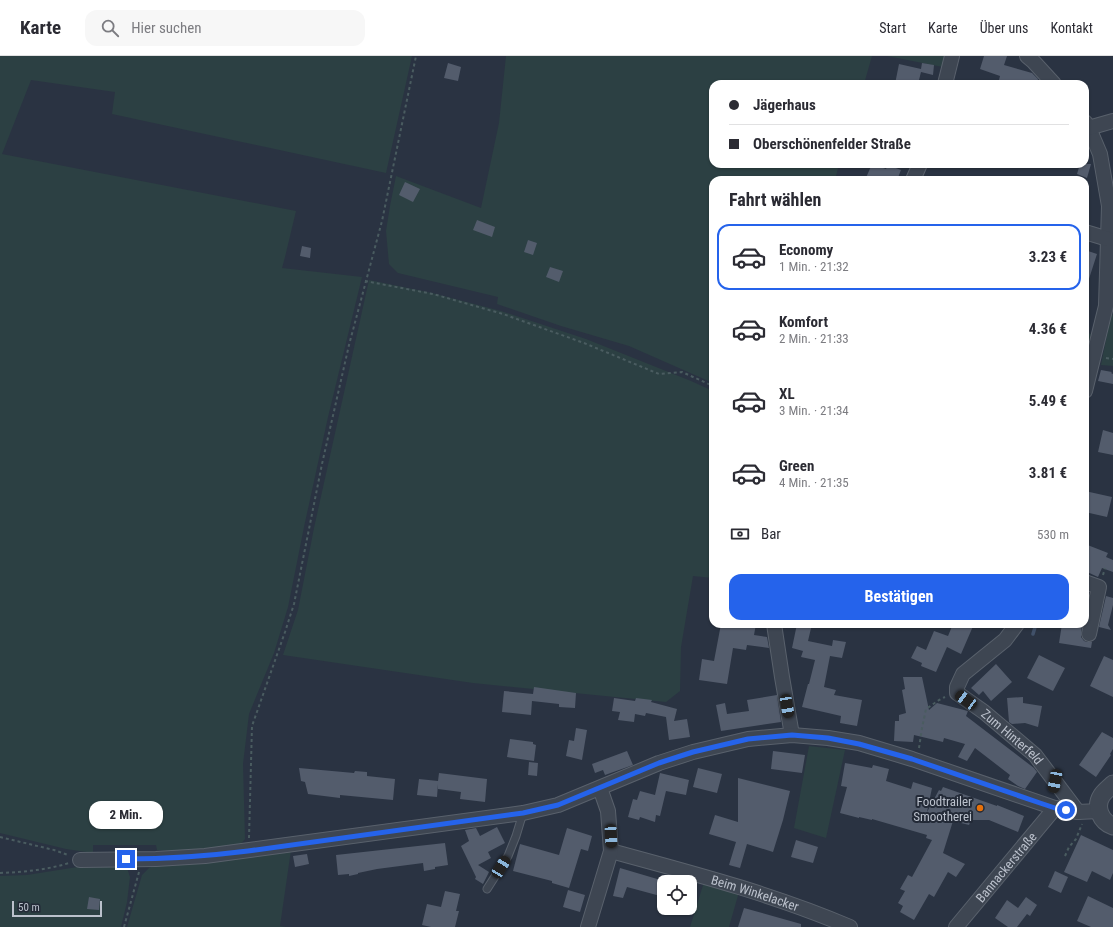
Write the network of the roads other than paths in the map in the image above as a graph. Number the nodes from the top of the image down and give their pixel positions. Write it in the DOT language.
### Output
graph roads {
  1 [pos="952,56"];
  2 [pos="1027,56"];
  3 [pos="946,80"];
  4 [pos="1050,80"];
  5 [pos="1113,121"];
  6 [pos="1089,125"];
  7 [pos="1089,132"];
  8 [pos="1089,233"];
  9 [pos="1108,239"];
  10 [pos="1109,306"];
  11 [pos="1089,377"];
  12 [pos="1089,583"];
  13 [pos="775,628"];
  14 [pos="1014,628"];
  15 [pos="1089,634"];
  16 [pos="792,735"];
  17 [pos="1055,781"];
  18 [pos="1113,784"];
  19 [pos="600,788"];
  20 [pos="1040,803"];
  21 [pos="1055,808"];
  22 [pos="1087,811"];
  23 [pos="523,813"];
  24 [pos="1113,826"];
  25 [pos="611,851"];
  26 [pos="80,860"];
  27 [pos="487,889"];
  28 [pos="588,927"];
  29 [pos="850,927"];
  30 [pos="956,927"];
  1 -- 3 [label="street"];
  2 -- 4 [label="street"];
  5 -- 6 [label="street"];
  7 -- 9 [label="street"];
  8 -- 9 [label="street"];
  9 -- 10 [label="street"];
  10 -- 11 [label="street"];
  12 -- 15 [label="street"];
  13 -- 16 [label="street"];
  14 -- 17 [label="street, Zum Hinterfeld"];
  16 -- 19 [label="street"];
  16 -- 20 [label="street"];
  17 -- 20 [label="street"];
  17 -- 22 [label="street, Zum Hinterfeld"];
  18 -- 22 [label="street"];
  19 -- 23 [label="street"];
  19 -- 25 [label="street"];
  20 -- 21 [label="street"];
  21 -- 22 [label="street"];
  21 -- 30 [label="street, Bannackerstraße"];
  22 -- 24 [label="street"];
  23 -- 26 [label="street"];
  23 -- 27 [label="lane"];
  25 -- 28 [label="street"];
  25 -- 29 [label="street, Beim Winkelacker"];
}
